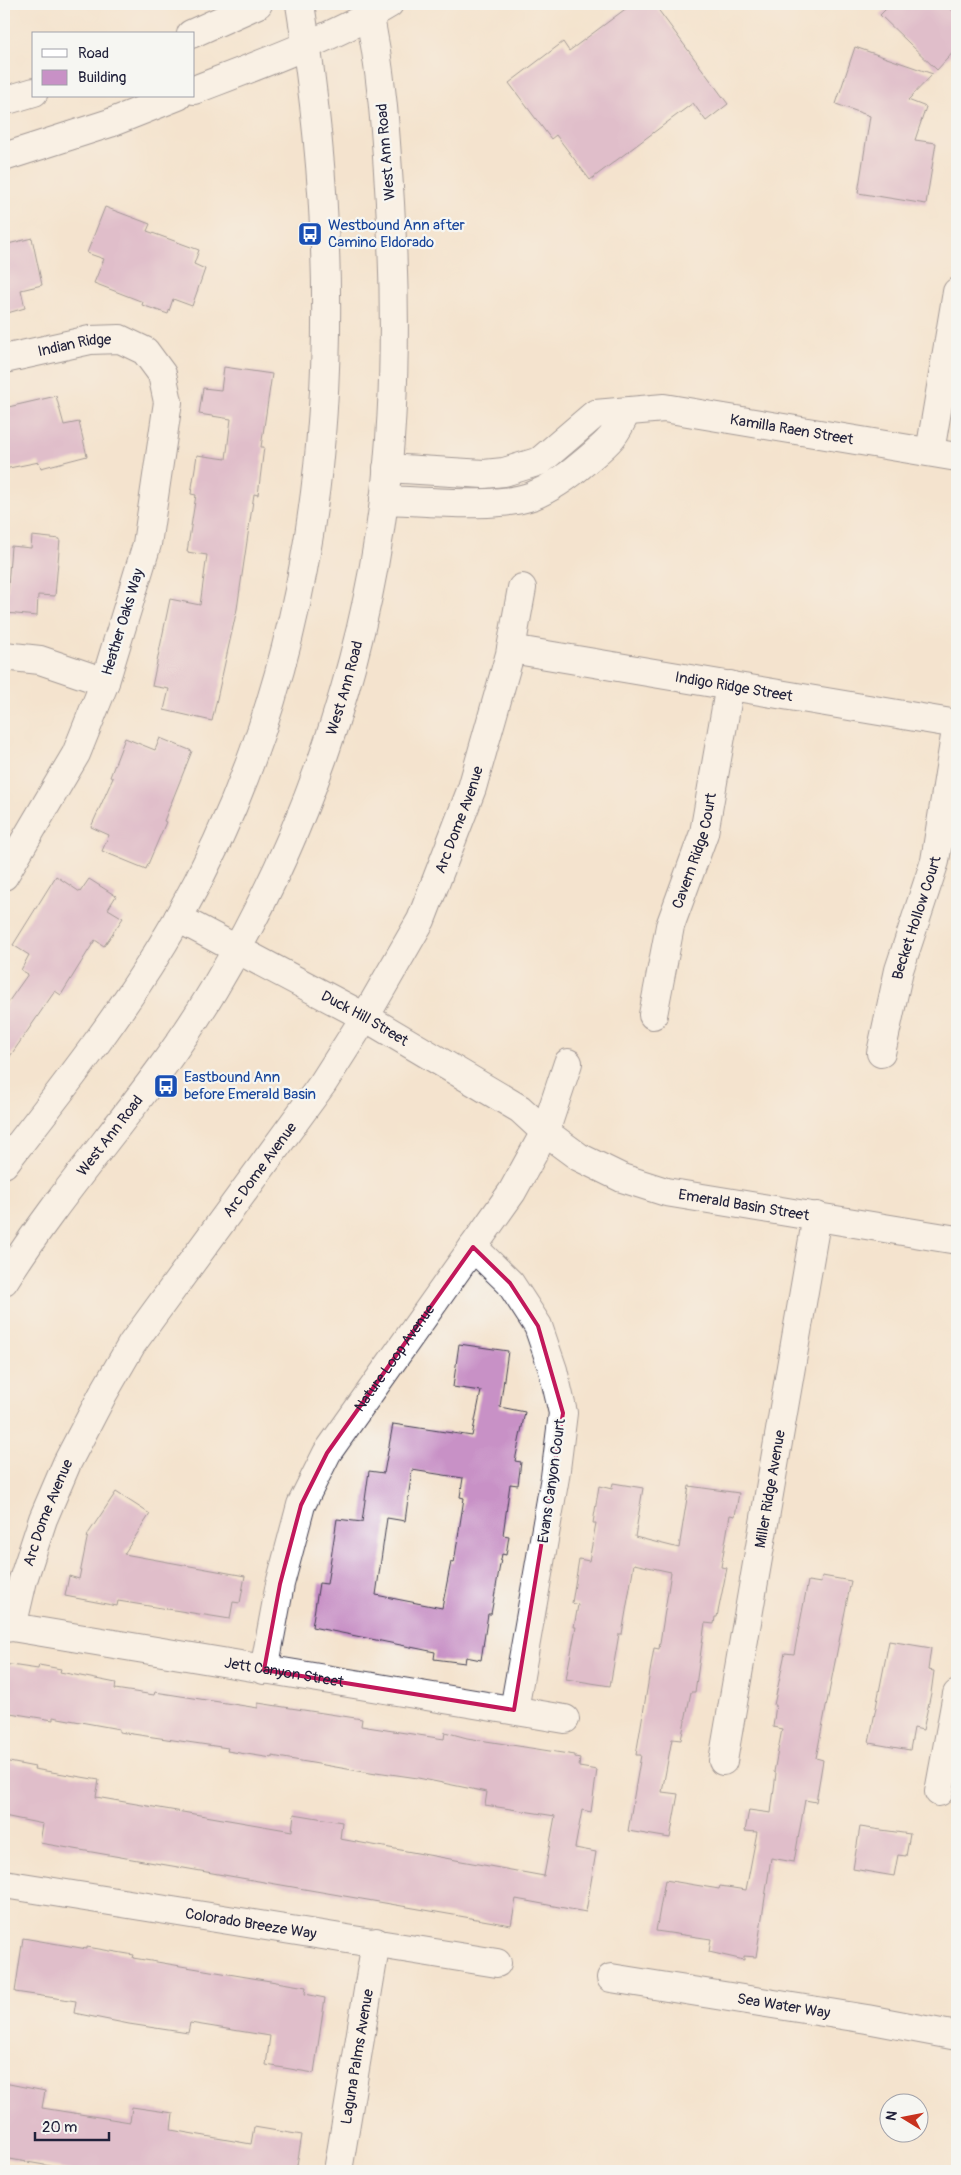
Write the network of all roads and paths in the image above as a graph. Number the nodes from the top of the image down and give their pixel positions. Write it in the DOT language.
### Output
graph roads {
  1 [pos="258,4"];
  2 [pos="300,4"];
  3 [pos="375,8"];
  4 [pos="195,32"];
  5 [pos="306,44"];
  6 [pos="195,90"];
  7 [pos="32,93"];
  8 [pos="173,98"];
  9 [pos="4,101"];
  10 [pos="4,157"];
  11 [pos="957,292"];
  12 [pos="145,351"];
  13 [pos="4,359"];
  14 [pos="626,412"];
  15 [pos="930,452"];
  16 [pos="957,457"];
  17 [pos="387,468"];
  18 [pos="384,500"];
  19 [pos="522,588"];
  20 [pos="511,649"];
  21 [pos="4,656"];
  22 [pos="105,682"];
  23 [pos="730,685"];
  24 [pos="957,724"];
  25 [pos="4,876"];
  26 [pos="178,918"];
  27 [pos="237,948"];
  28 [pos="653,1015"];
  29 [pos="365,1017"];
  30 [pos="881,1053"];
  31 [pos="568,1063"];
  32 [pos="545,1132"];
  33 [pos="4,1164"];
  34 [pos="817,1216"];
  35 [pos="957,1240"];
  36 [pos="473,1247"];
  37 [pos="4,1281"];
  38 [pos="8,1628"];
  39 [pos="264,1670"];
  40 [pos="957,1694"];
  41 [pos="514,1710"];
  42 [pos="565,1719"];
  43 [pos="723,1761"];
  44 [pos="940,1792"];
  45 [pos="4,1884"];
  46 [pos="376,1942"];
  47 [pos="497,1963"];
  48 [pos="611,1978"];
  49 [pos="957,2036"];
  50 [pos="338,2171"];
  1 -- 4 [label="street"];
  2 -- 5 [label="street"];
  3 -- 5 [label="street"];
  3 -- 17 [label="street, West Ann Road"];
  5 -- 6 [label="street"];
  5 -- 26 [label="street"];
  7 -- 9 [label="street"];
  8 -- 10 [label="street"];
  11 -- 15 [label="street"];
  12 -- 13 [label="street, Indian Ridge"];
  12 -- 22 [label="street, Heather Oaks Way"];
  14 -- 15 [label="street, Kamilla Raen Street"];
  14 -- 17 [label="street, Kamilla Raen Street"];
  14 -- 18 [label="street"];
  15 -- 16 [label="street, Kamilla Raen Street"];
  17 -- 18 [label="street, West Ann Road"];
  18 -- 27 [label="street, West Ann Road"];
  19 -- 20 [label="street, Arc Dome Avenue"];
  20 -- 23 [label="street, Indigo Ridge Street"];
  20 -- 29 [label="street, Arc Dome Avenue"];
  21 -- 22 [label="street"];
  22 -- 25 [label="street, Heather Oaks Way"];
  23 -- 24 [label="street, Indigo Ridge Street"];
  23 -- 28 [label="street, Cavern Ridge Court"];
  24 -- 30 [label="street, Becket Hollow Court"];
  26 -- 27 [label="street, Duck Hill Street"];
  26 -- 33 [label="street"];
  27 -- 29 [label="street, Duck Hill Street"];
  27 -- 37 [label="street, West Ann Road"];
  29 -- 32 [label="street, Duck Hill Street"];
  29 -- 38 [label="street, Arc Dome Avenue"];
  31 -- 32 [label="street, Nature Loop Avenue"];
  32 -- 34 [label="street, Emerald Basin Street"];
  32 -- 36 [label="street, Nature Loop Avenue"];
  34 -- 35 [label="street, Emerald Basin Street"];
  34 -- 43 [label="street, Miller Ridge Avenue"];
  36 -- 39 [label="street, Nature Loop Avenue"];
  36 -- 41 [label="street, Evans Canyon Court"];
  38 -- 39 [label="street, Jett Canyon Street"];
  39 -- 41 [label="street, Jett Canyon Street"];
  40 -- 44 [label="street"];
  41 -- 42 [label="street, Jett Canyon Street"];
  45 -- 46 [label="street, Colorado Breeze Way"];
  46 -- 47 [label="street, Colorado Breeze Way"];
  46 -- 50 [label="street, Laguna Palms Avenue"];
  48 -- 49 [label="street, Sea Water Way"];
}
